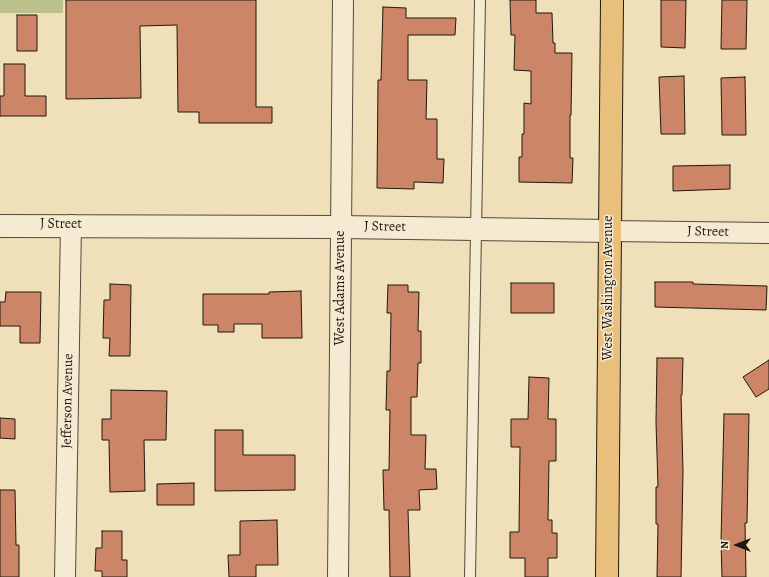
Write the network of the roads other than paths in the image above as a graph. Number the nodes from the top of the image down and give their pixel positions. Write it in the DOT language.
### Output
graph roads {
  1 [pos="343,0"];
  2 [pos="480,0"];
  3 [pos="612,0"];
  4 [pos="71,225"];
  5 [pos="0,226"];
  6 [pos="341,227"];
  7 [pos="475,229"];
  8 [pos="609,231"];
  9 [pos="769,233"];
  10 [pos="66,577"];
  11 [pos="338,577"];
  12 [pos="470,577"];
  13 [pos="607,577"];
  1 -- 6 [label="street, West Adams Avenue"];
  2 -- 7 [label="lane"];
  3 -- 8 [label="main road, West Washington Avenue"];
  4 -- 5 [label="street, J Street"];
  4 -- 6 [label="street, J Street"];
  4 -- 10 [label="street, Jefferson Avenue"];
  6 -- 7 [label="street, J Street"];
  6 -- 11 [label="street, West Adams Avenue"];
  7 -- 8 [label="street, J Street"];
  7 -- 12 [label="lane"];
  8 -- 9 [label="street, J Street"];
  8 -- 13 [label="main road, West Washington Avenue"];
}
